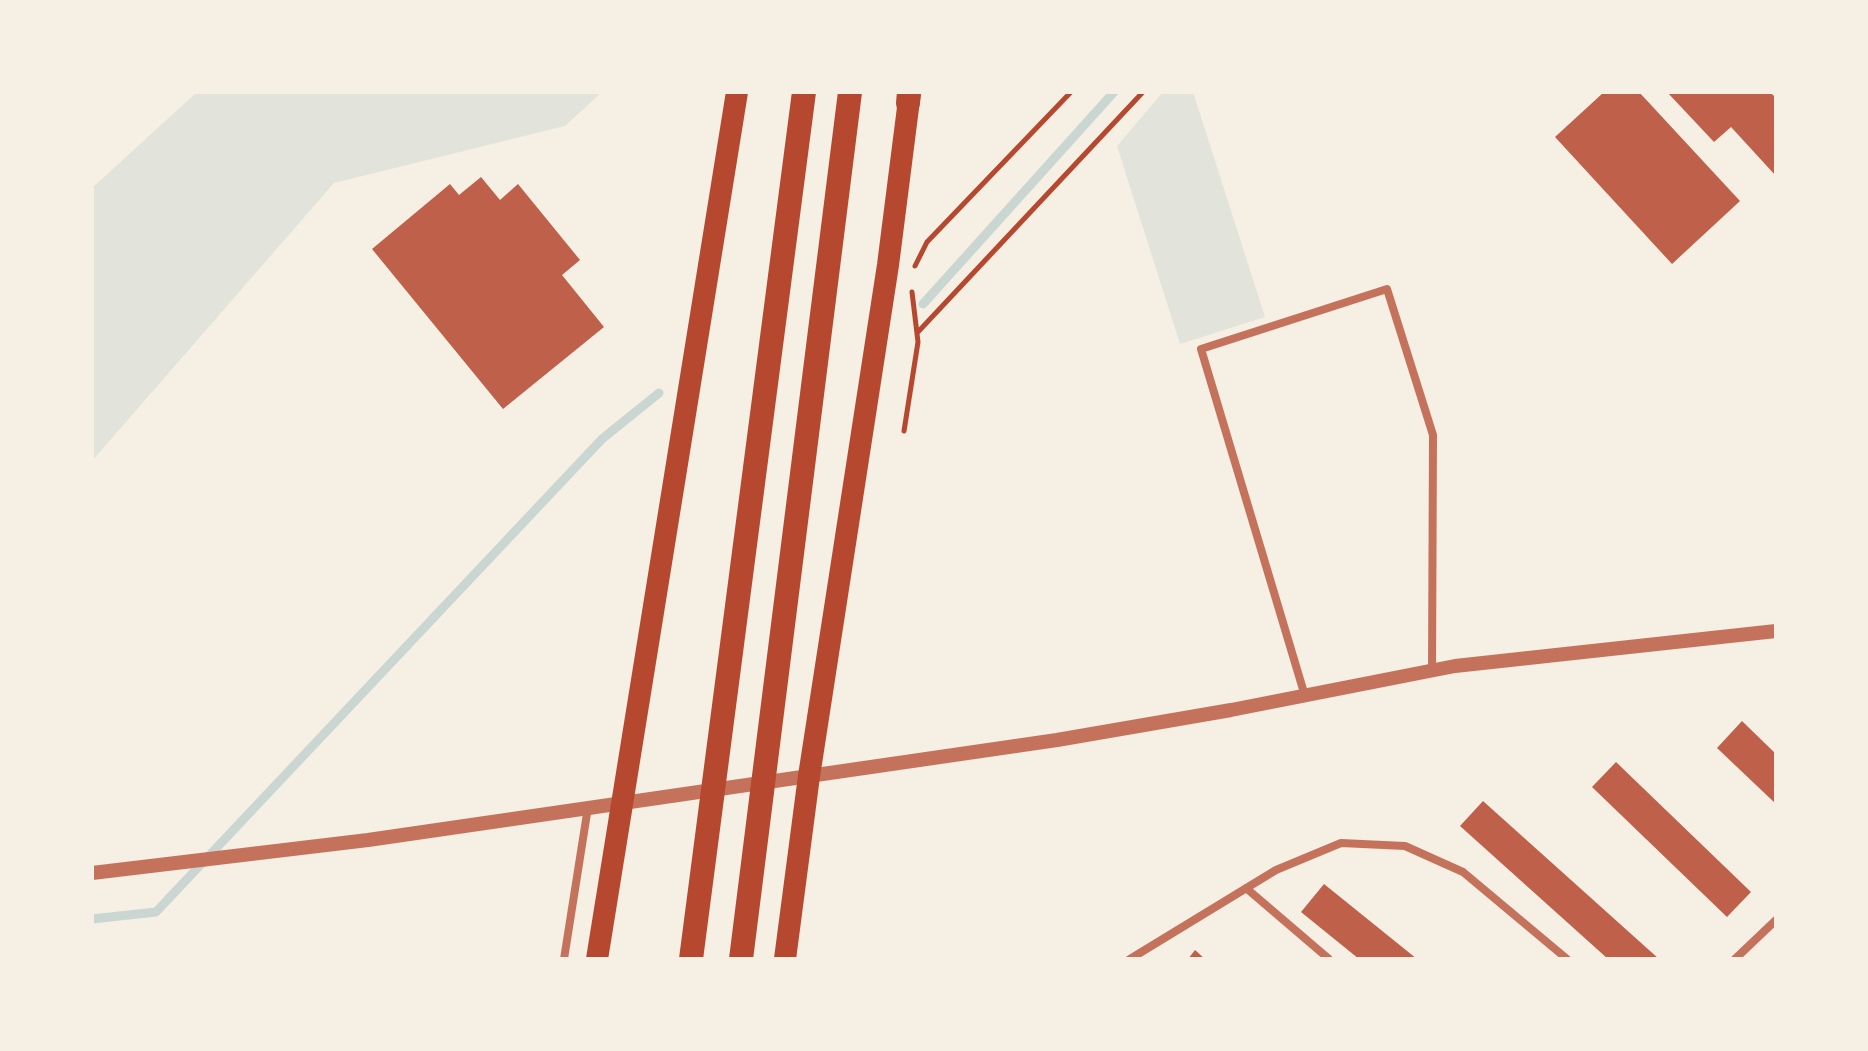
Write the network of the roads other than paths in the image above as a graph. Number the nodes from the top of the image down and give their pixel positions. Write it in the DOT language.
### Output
graph roads {
  1 [pos="737,92"];
  2 [pos="804,92"];
  3 [pos="850,92"];
  4 [pos="909,96"];
  5 [pos="1776,631"];
  6 [pos="1432,671"];
  7 [pos="1305,696"];
  8 [pos="809,776"];
  9 [pos="622,802"];
  10 [pos="588,807"];
  11 [pos="92,873"];
  12 [pos="1246,888"];
  13 [pos="1776,920"];
  14 [pos="692,951"];
  15 [pos="742,953"];
  16 [pos="564,959"];
  17 [pos="597,959"];
  18 [pos="785,959"];
  19 [pos="1130,959"];
  20 [pos="1329,959"];
  21 [pos="1567,959"];
  22 [pos="1735,959"];
  1 -- 9 [label="highway"];
  2 -- 14 [label="highway"];
  3 -- 15 [label="highway"];
  4 -- 8 [label="highway"];
  5 -- 6 [label="street"];
  6 -- 7 [label="street"];
  6 -- 7 [label="street"];
  7 -- 8 [label="street"];
  8 -- 9 [label="street"];
  8 -- 18 [label="highway"];
  9 -- 10 [label="street"];
  9 -- 17 [label="highway"];
  10 -- 11 [label="street"];
  10 -- 16 [label="street"];
  12 -- 19 [label="street"];
  12 -- 20 [label="street"];
  12 -- 21 [label="street"];
  13 -- 22 [label="street"];
}
